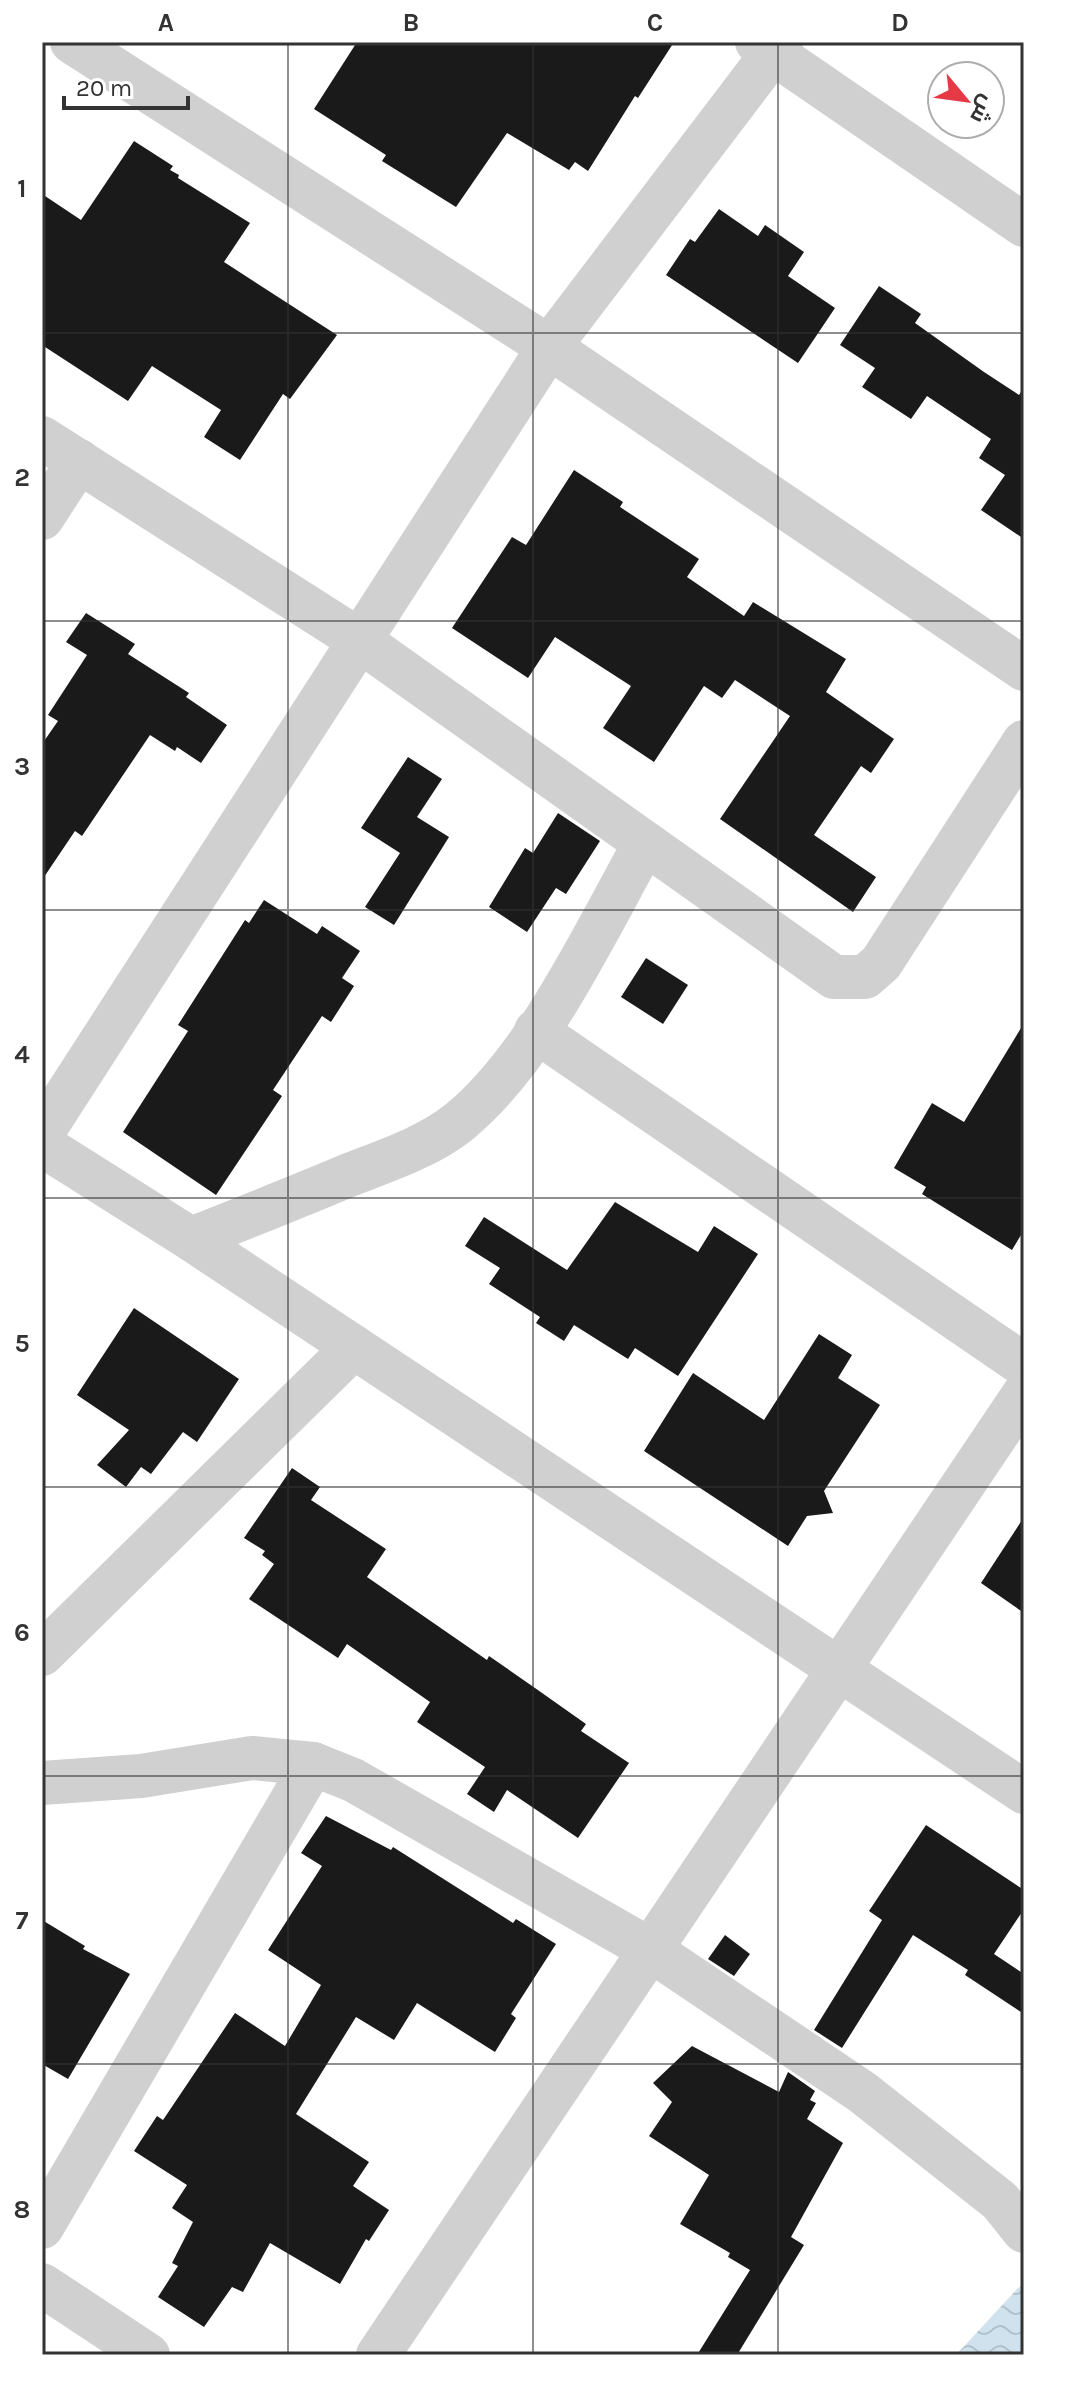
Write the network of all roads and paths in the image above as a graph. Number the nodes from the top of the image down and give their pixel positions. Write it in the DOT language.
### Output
graph roads {
  1 [pos="56,42"];
  2 [pos="72,42"];
  3 [pos="771,46"];
  4 [pos="42,63"];
  5 [pos="1024,225"];
  6 [pos="549,347"];
  7 [pos="42,438"];
  8 [pos="79,461"];
  9 [pos="42,518"];
  10 [pos="359,640"];
  11 [pos="1024,669"];
  12 [pos="1024,742"];
  13 [pos="644,845"];
  14 [pos="536,1031"];
  15 [pos="42,1133"];
  16 [pos="42,1145"];
  17 [pos="191,1239"];
  18 [pos="354,1347"];
  19 [pos="1024,1365"];
  20 [pos="1024,1394"];
  21 [pos="42,1654"];
  22 [pos="837,1669"];
  23 [pos="313,1764"];
  24 [pos="42,1783"];
  25 [pos="1024,1792"];
  26 [pos="649,1949"];
  27 [pos="42,2227"];
  28 [pos="1024,2231"];
  29 [pos="42,2285"];
  30 [pos="148,2355"];
  31 [pos="378,2355"];
  1 -- 4 [label="street"];
  2 -- 6 [label="street"];
  3 -- 5 [label="street"];
  3 -- 6 [label="street"];
  6 -- 10 [label="street"];
  6 -- 11 [label="street"];
  7 -- 8 [label="street"];
  8 -- 9 [label="street"];
  8 -- 10 [label="street"];
  10 -- 13 [label="street"];
  10 -- 15 [label="street"];
  12 -- 13 [label="street"];
  13 -- 14 [label="street"];
  14 -- 17 [label="street"];
  14 -- 19 [label="street"];
  16 -- 17 [label="street"];
  17 -- 18 [label="street"];
  18 -- 21 [label="street"];
  18 -- 22 [label="street"];
  20 -- 22 [label="street"];
  22 -- 25 [label="street"];
  22 -- 26 [label="street"];
  23 -- 24 [label="street"];
  23 -- 26 [label="street"];
  23 -- 27 [label="street"];
  26 -- 28 [label="street"];
  26 -- 31 [label="street"];
  29 -- 30 [label="street"];
}
